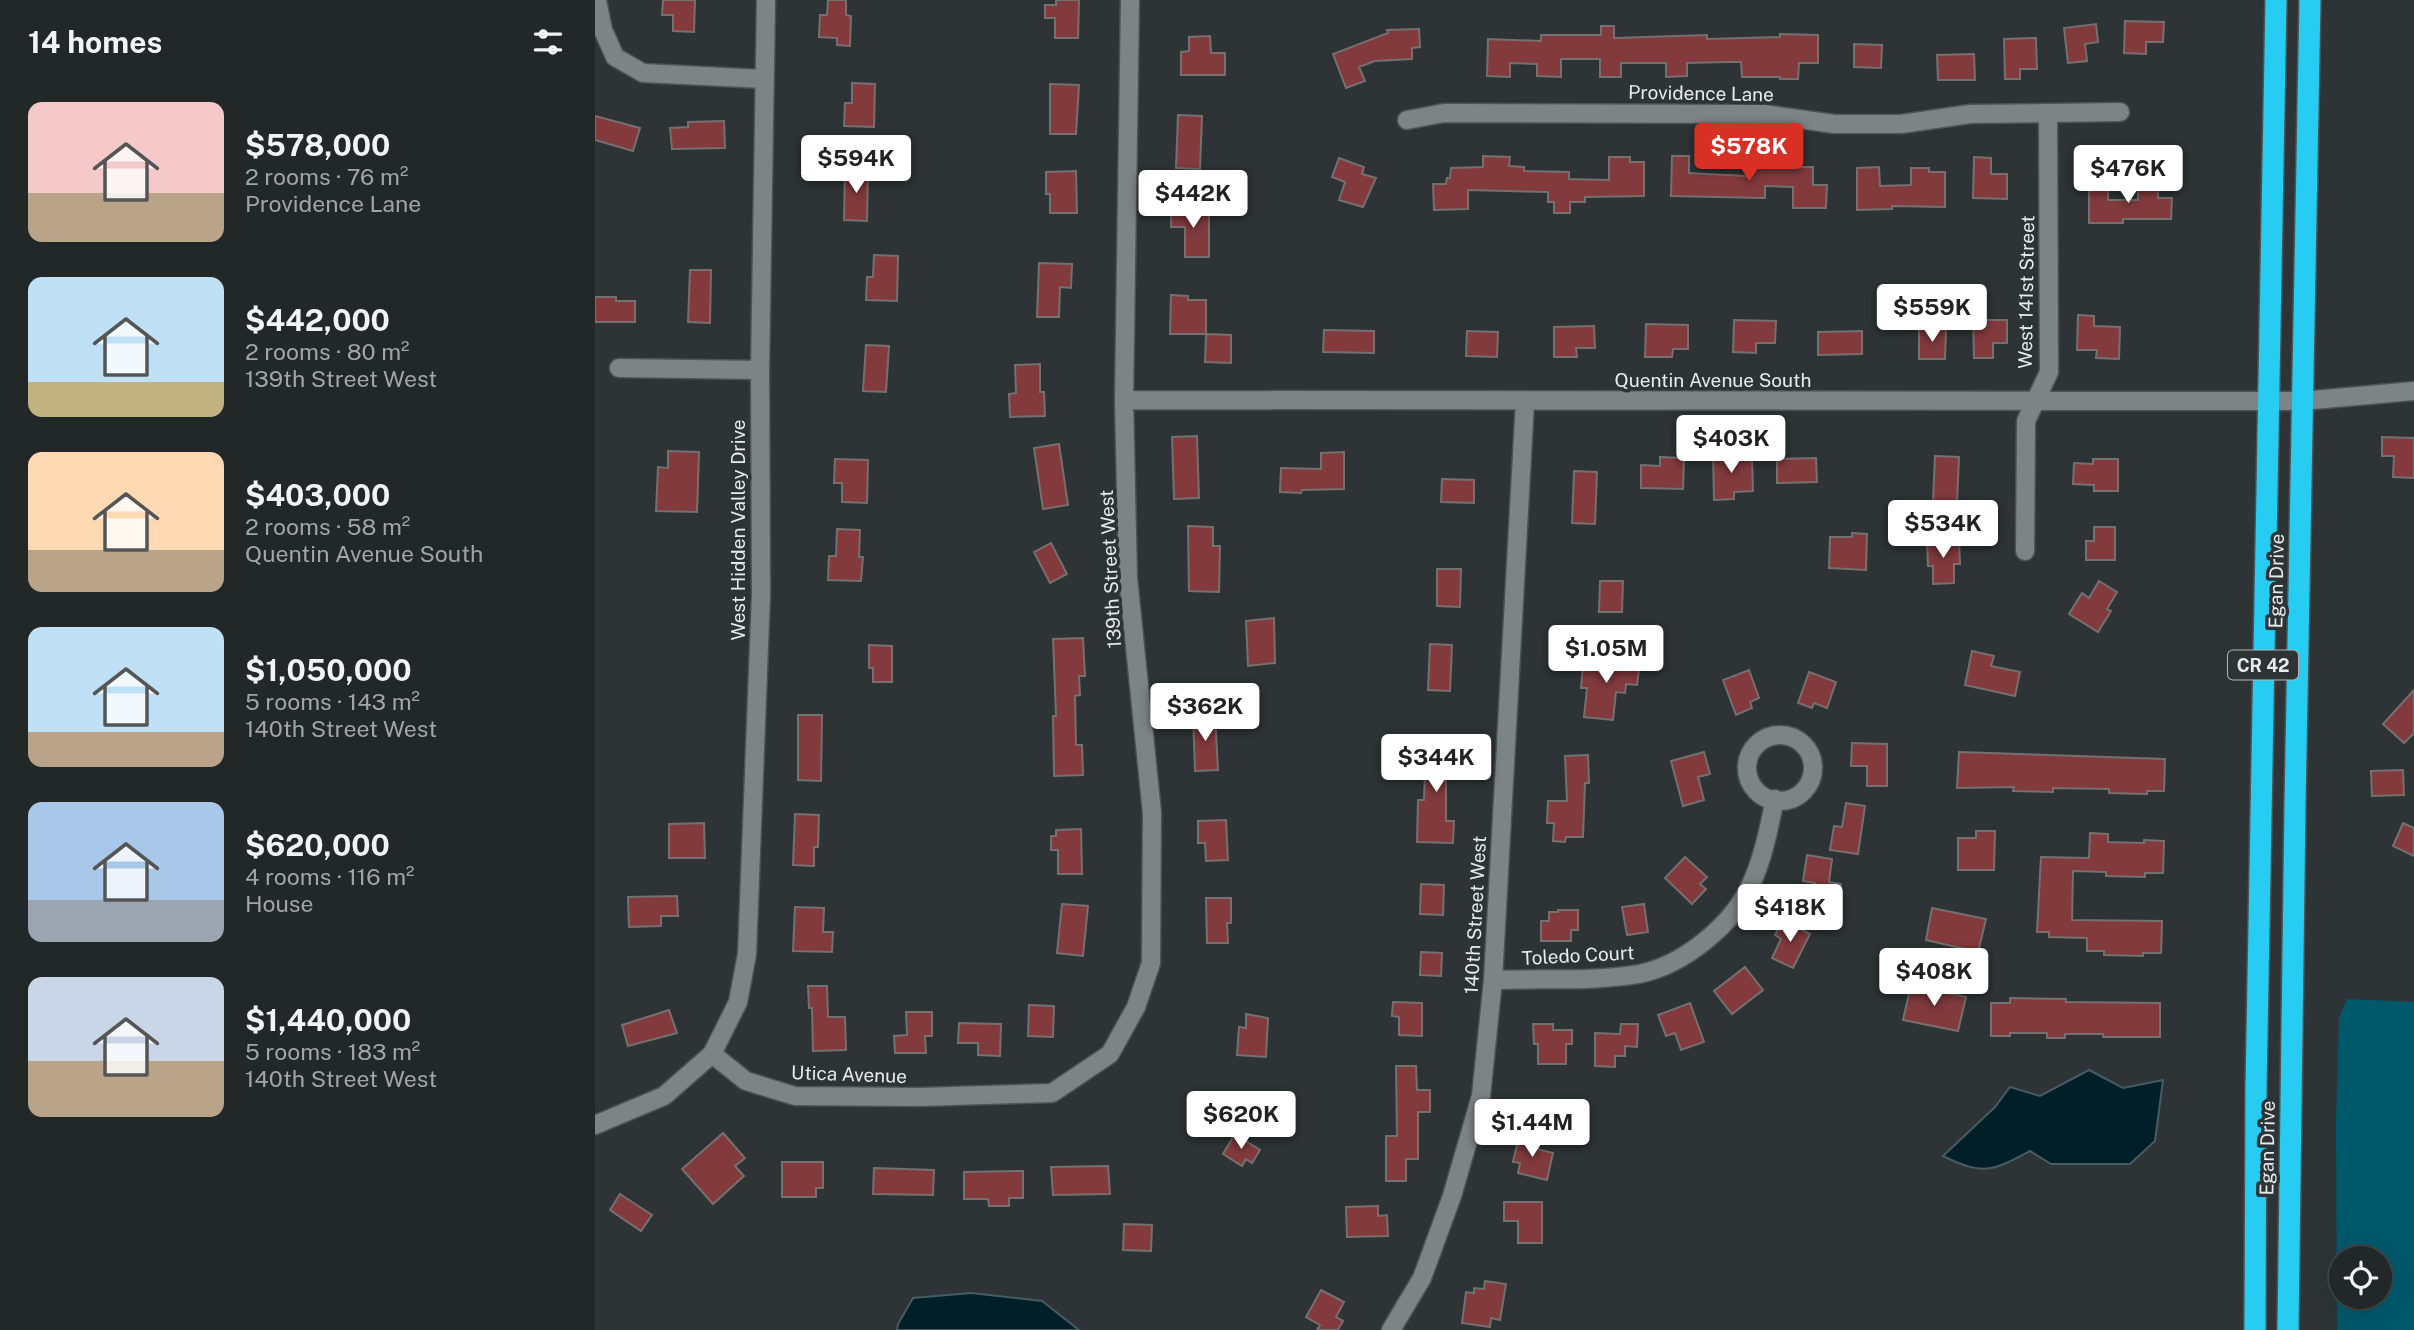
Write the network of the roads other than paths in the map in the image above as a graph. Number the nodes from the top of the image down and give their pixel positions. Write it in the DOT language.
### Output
graph roads {
  1 [pos="597,0"];
  2 [pos="766,0"];
  3 [pos="1130,0"];
  4 [pos="2276,0"];
  5 [pos="2310,0"];
  6 [pos="764,79"];
  7 [pos="2120,112"];
  8 [pos="2049,114"];
  9 [pos="1407,120"];
  10 [pos="619,368"];
  11 [pos="760,370"];
  12 [pos="2414,391"];
  13 [pos="2268,399"];
  14 [pos="1123,400"];
  15 [pos="1525,401"];
  16 [pos="2035,401"];
  17 [pos="2302,401"];
  18 [pos="2025,551"];
  19 [pos="1775,799"];
  20 [pos="1493,980"];
  21 [pos="712,1054"];
  22 [pos="1052,1093"];
  23 [pos="595,1125"];
  24 [pos="1391,1330"];
  25 [pos="2255,1330"];
  26 [pos="2288,1330"];
  1 -- 6 [label="street"];
  2 -- 6 [label="street, West Hidden Valley Drive"];
  3 -- 14 [label="street, 139th Street West"];
  4 -- 13 [label="highway, Egan Drive / CR 42"];
  5 -- 17 [label="highway, Egan Drive / CR 42"];
  6 -- 11 [label="street, West Hidden Valley Drive"];
  7 -- 8 [label="street, Providence Lane"];
  8 -- 9 [label="street, Providence Lane"];
  8 -- 16 [label="street, West 141st Street"];
  10 -- 11 [label="street"];
  11 -- 21 [label="street, West Hidden Valley Drive"];
  12 -- 17 [label="street, Quentin Avenue South"];
  13 -- 16 [label="street, Quentin Avenue South"];
  13 -- 17 [label="street, Quentin Avenue South"];
  13 -- 25 [label="highway, Egan Drive / CR 42"];
  14 -- 15 [label="street, Quentin Avenue South"];
  14 -- 22 [label="street, 139th Street West"];
  15 -- 16 [label="street, Quentin Avenue South"];
  15 -- 20 [label="street, 140th Street West"];
  16 -- 18 [label="street, West 141st Street"];
  17 -- 26 [label="highway, Egan Drive / CR 42"];
  19 -- 20 [label="street, Toledo Court"];
  20 -- 24 [label="street, 140th Street West"];
  21 -- 22 [label="street, Utica Avenue"];
  21 -- 23 [label="street"];
}
